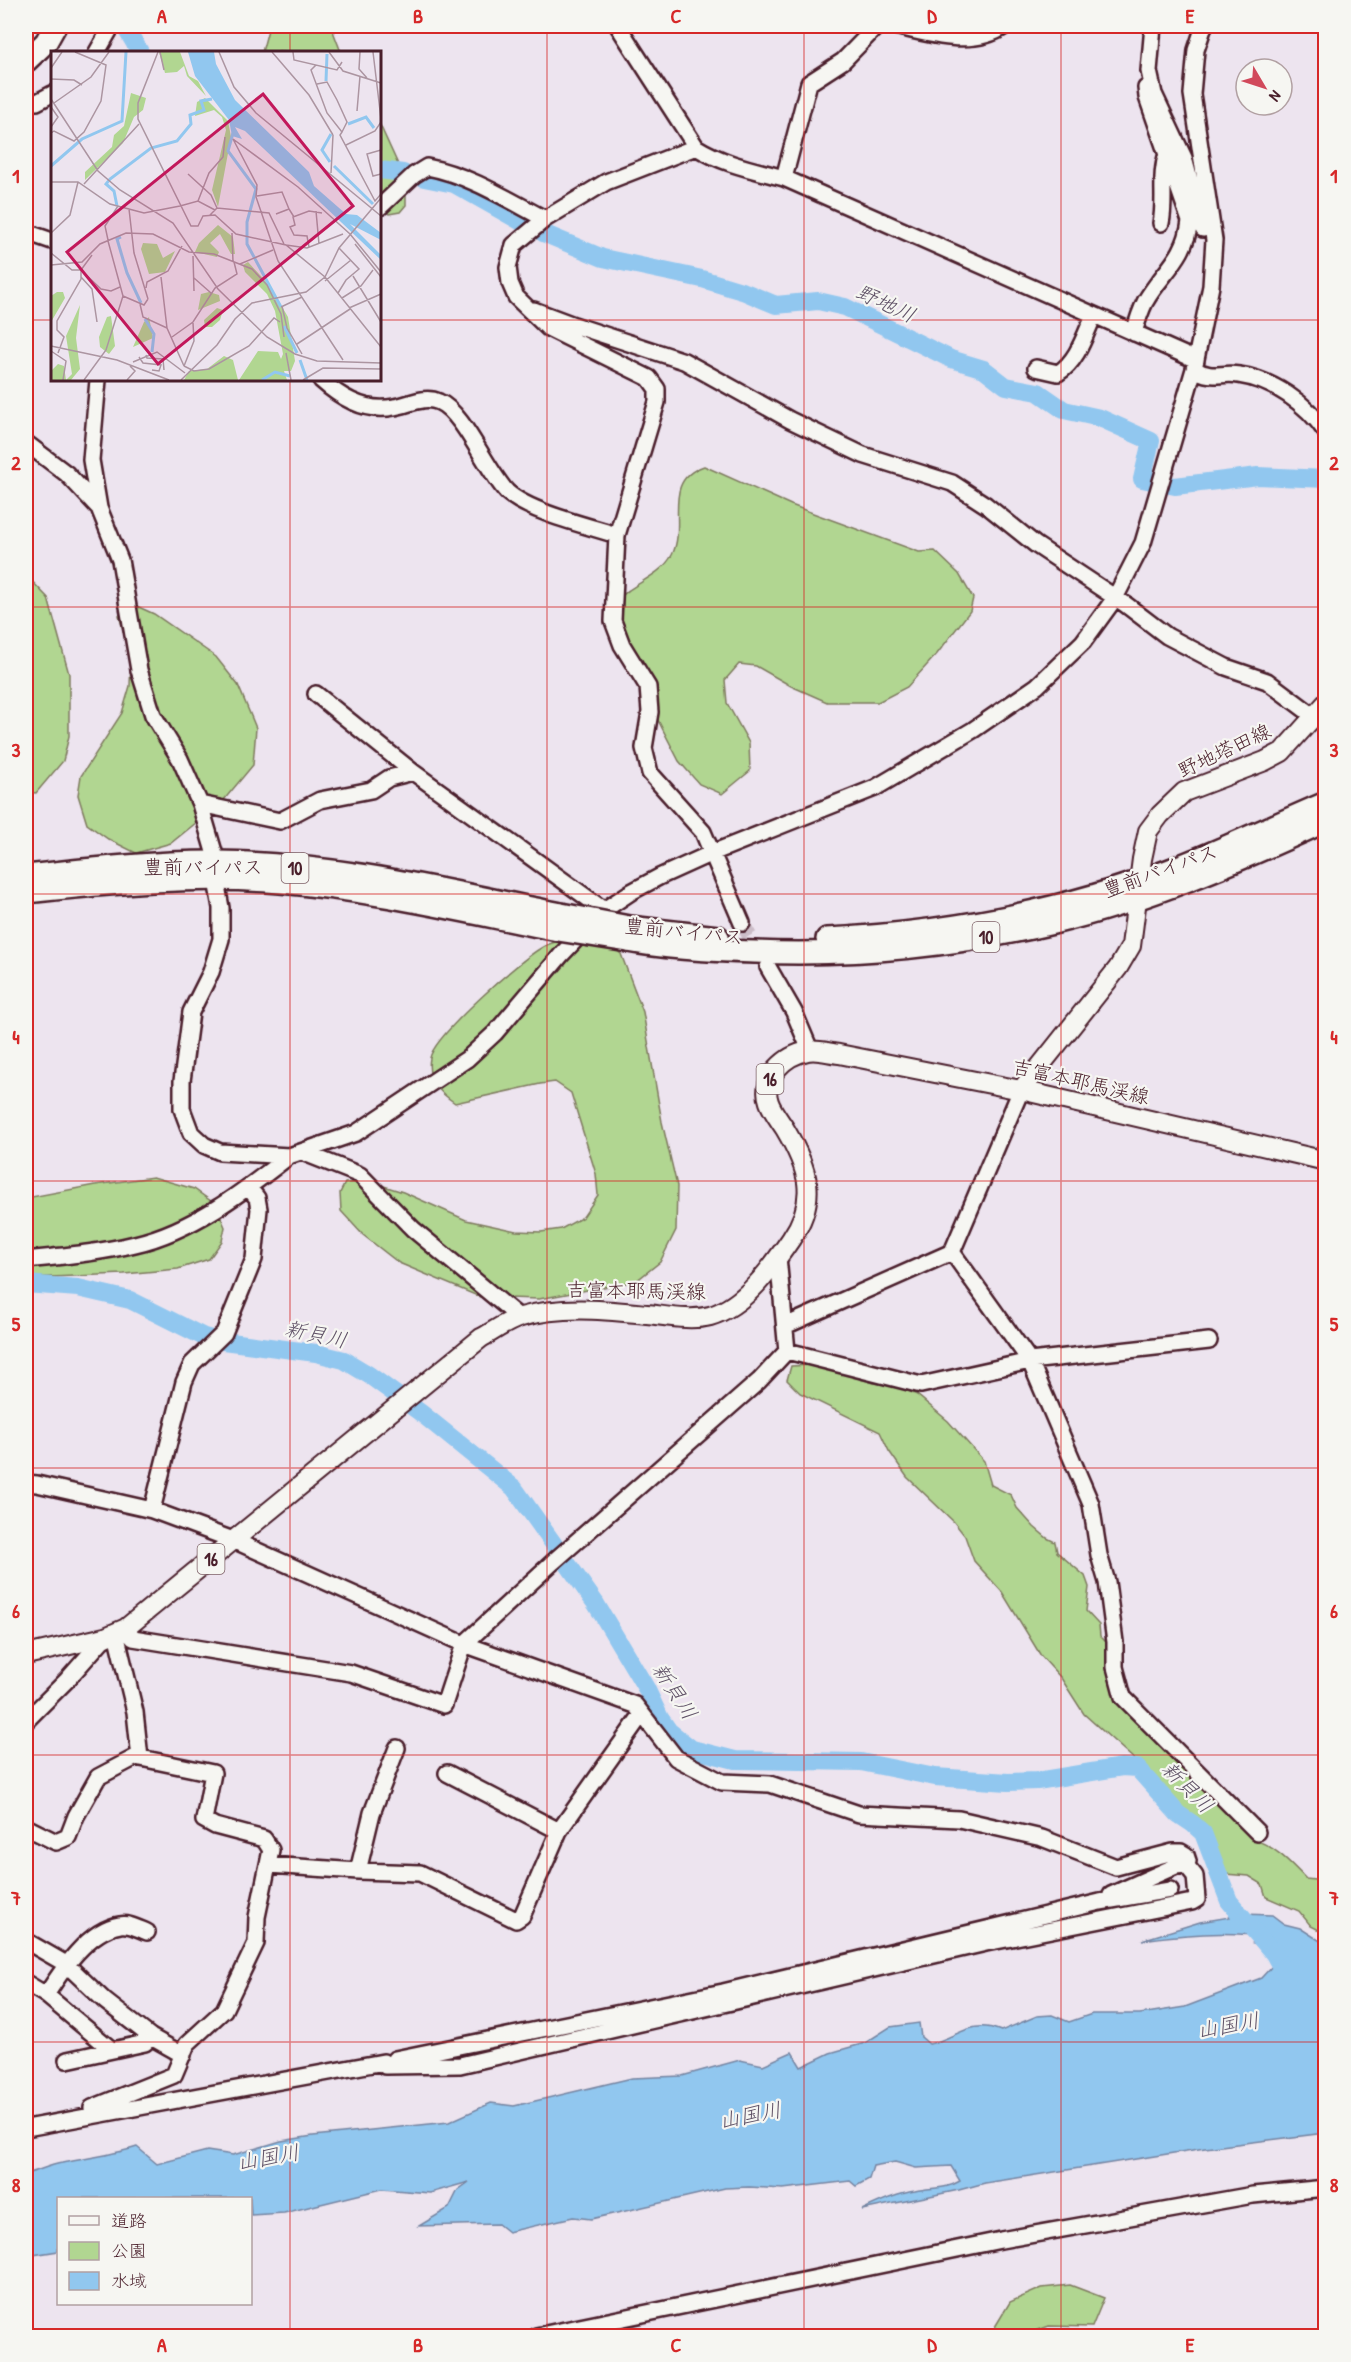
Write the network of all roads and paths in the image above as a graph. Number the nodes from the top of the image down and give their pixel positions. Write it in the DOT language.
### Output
graph roads {
  1 [pos="55,26"];
  2 [pos="112,26"];
  3 [pos="618,26"];
  4 [pos="877,26"];
  5 [pos="895,26"];
  6 [pos="1005,26"];
  7 [pos="1153,26"];
  8 [pos="1204,26"];
  9 [pos="98,51"];
  10 [pos="26,61"];
  11 [pos="1152,84"];
  12 [pos="51,95"];
  13 [pos="26,102"];
  14 [pos="696,147"];
  15 [pos="1167,154"];
  16 [pos="784,178"];
  17 [pos="381,206"];
  18 [pos="545,219"];
  19 [pos="1161,223"];
  20 [pos="26,232"];
  21 [pos="1214,240"];
  22 [pos="51,241"];
  23 [pos="529,308"];
  24 [pos="1094,315"];
  25 [pos="1134,333"];
  26 [pos="1195,365"];
  27 [pos="1036,368"];
  28 [pos="98,381"];
  29 [pos="322,381"];
  30 [pos="1326,432"];
  31 [pos="26,443"];
  32 [pos="99,508"];
  33 [pos="617,536"];
  34 [pos="1115,598"];
  35 [pos="316,694"];
  36 [pos="1320,710"];
  37 [pos="413,772"];
  38 [pos="1326,803"];
  39 [pos="200,804"];
  40 [pos="1326,821"];
  41 [pos="712,853"];
  42 [pos="216,871"];
  43 [pos="26,876"];
  44 [pos="1139,889"];
  45 [pos="26,892"];
  46 [pos="604,910"];
  47 [pos="742,923"];
  48 [pos="768,968"];
  49 [pos="810,1050"];
  50 [pos="1021,1089"];
  51 [pos="296,1154"];
  52 [pos="1326,1161"];
  53 [pos="249,1188"];
  54 [pos="951,1252"];
  55 [pos="778,1257"];
  56 [pos="26,1260"];
  57 [pos="520,1318"];
  58 [pos="785,1326"];
  59 [pos="1209,1341"];
  60 [pos="787,1352"];
  61 [pos="1030,1361"];
  62 [pos="26,1483"];
  63 [pos="152,1510"];
  64 [pos="233,1540"];
  65 [pos="116,1633"];
  66 [pos="464,1644"];
  67 [pos="26,1655"];
  68 [pos="642,1714"];
  69 [pos="26,1721"];
  70 [pos="397,1748"];
  71 [pos="141,1758"];
  72 [pos="447,1773"];
  73 [pos="26,1827"];
  74 [pos="559,1831"];
  75 [pos="1257,1832"];
  76 [pos="268,1865"];
  77 [pos="1186,1865"];
  78 [pos="358,1871"];
  79 [pos="1170,1890"];
  80 [pos="1100,1902"];
  81 [pos="147,1932"];
  82 [pos="26,1941"];
  83 [pos="66,1964"];
  84 [pos="26,1983"];
  85 [pos="46,1995"];
  86 [pos="151,2037"];
  87 [pos="112,2050"];
  88 [pos="183,2055"];
  89 [pos="67,2060"];
  90 [pos="383,2062"];
  91 [pos="79,2118"];
  92 [pos="26,2128"];
  93 [pos="1326,2188"];
  94 [pos="536,2337"];
  1 -- 10 [label="highway"];
  2 -- 9 [label="street"];
  3 -- 14 [label="street"];
  4 -- 16 [label="street"];
  5 -- 6 [label="street"];
  7 -- 11 [label="street"];
  8 -- 21 [label="street"];
  11 -- 15 [label="street"];
  11 -- 21 [label="street"];
  12 -- 13 [label="street"];
  14 -- 16 [label="street"];
  14 -- 18 [label="street"];
  15 -- 19 [label="street"];
  15 -- 25 [label="street"];
  16 -- 24 [label="street"];
  17 -- 18 [label="street"];
  18 -- 23 [label="street"];
  20 -- 22 [label="street"];
  21 -- 26 [label="street"];
  23 -- 33 [label="street"];
  23 -- 34 [label="street"];
  24 -- 25 [label="street"];
  24 -- 27 [label="street"];
  25 -- 26 [label="street"];
  26 -- 30 [label="street"];
  26 -- 34 [label="street"];
  28 -- 32 [label="street"];
  29 -- 33 [label="street"];
  31 -- 32 [label="street"];
  32 -- 39 [label="street"];
  33 -- 41 [label="street"];
  34 -- 36 [label="street"];
  34 -- 41 [label="street"];
  35 -- 37 [label="street"];
  36 -- 44 [label="main road, 野地塔田線"];
  37 -- 39 [label="street"];
  37 -- 46 [label="street"];
  38 -- 44 [label="highway, 豊前バイパス / 10"];
  39 -- 42 [label="street"];
  40 -- 44 [label="highway, 豊前バイパス / 10"];
  41 -- 46 [label="street"];
  41 -- 47 [label="street"];
  42 -- 43 [label="highway, 豊前バイパス / 10"];
  42 -- 44 [label="highway, 豊前バイパス / 10, bridge"];
  42 -- 45 [label="highway, 豊前バイパス / 10"];
  42 -- 51 [label="street"];
  44 -- 50 [label="main road, 野地塔田線"];
  46 -- 51 [label="street"];
  48 -- 49 [label="street"];
  49 -- 50 [label="main road, 吉富本耶馬渓線"];
  49 -- 55 [label="main road, 吉富本耶馬渓線 / 16"];
  50 -- 52 [label="main road, 吉富本耶馬渓線"];
  50 -- 54 [label="street"];
  51 -- 53 [label="street"];
  51 -- 57 [label="street"];
  53 -- 56 [label="street"];
  53 -- 63 [label="street"];
  54 -- 58 [label="street"];
  54 -- 61 [label="street"];
  55 -- 57 [label="main road, 吉富本耶馬渓線 / 16"];
  55 -- 58 [label="street"];
  57 -- 64 [label="main road, 吉富本耶馬渓線 / 16"];
  58 -- 60 [label="street"];
  59 -- 61 [label="street"];
  60 -- 61 [label="street"];
  60 -- 66 [label="street"];
  61 -- 75 [label="street"];
  62 -- 63 [label="street"];
  63 -- 64 [label="street"];
  64 -- 65 [label="main road, 吉富本耶馬渓線 / 16"];
  64 -- 66 [label="street"];
  65 -- 66 [label="street"];
  65 -- 67 [label="main road, 吉富本耶馬渓線 / 16"];
  65 -- 69 [label="street"];
  65 -- 71 [label="street"];
  66 -- 68 [label="street"];
  68 -- 74 [label="street"];
  68 -- 77 [label="street"];
  70 -- 78 [label="street"];
  71 -- 73 [label="street"];
  71 -- 76 [label="street"];
  72 -- 74 [label="street"];
  74 -- 78 [label="street"];
  76 -- 78 [label="street"];
  76 -- 88 [label="street"];
  77 -- 80 [label="street"];
  77 -- 90 [label="street"];
  79 -- 80 [label="street"];
  80 -- 90 [label="street"];
  81 -- 83 [label="street"];
  82 -- 83 [label="street"];
  83 -- 85 [label="street"];
  83 -- 86 [label="street"];
  84 -- 85 [label="street"];
  85 -- 87 [label="street"];
  86 -- 87 [label="street"];
  86 -- 88 [label="street"];
  87 -- 89 [label="street"];
  88 -- 91 [label="street"];
  90 -- 91 [label="street"];
  91 -- 92 [label="street"];
  93 -- 94 [label="street"];
}
